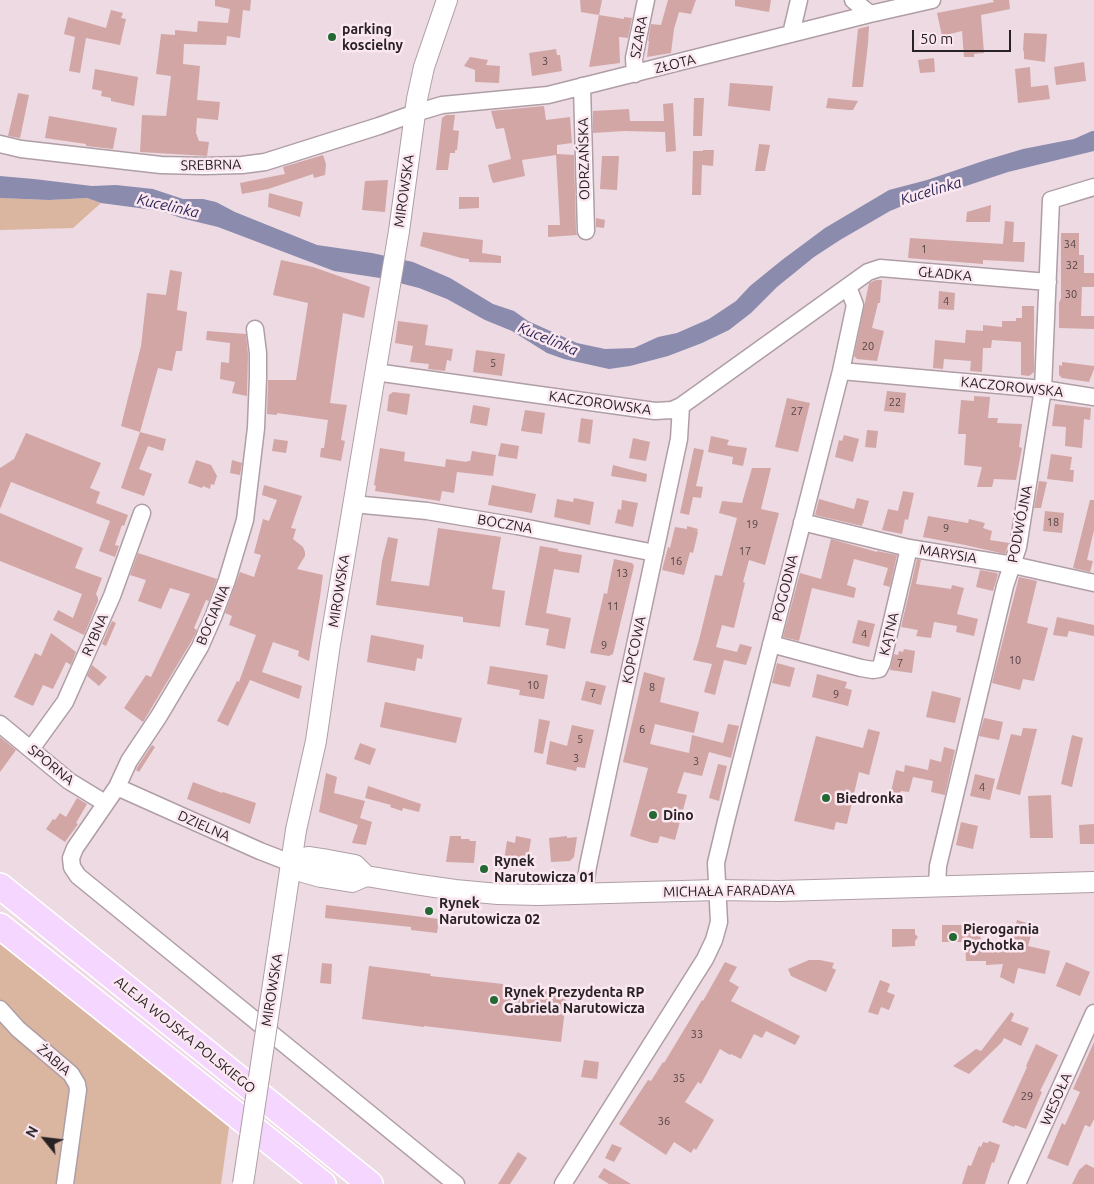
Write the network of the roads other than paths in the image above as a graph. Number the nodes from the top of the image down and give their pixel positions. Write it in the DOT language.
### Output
graph roads {
  1 [pos="447,0"];
  2 [pos="646,0"];
  3 [pos="799,0"];
  4 [pos="853,0"];
  5 [pos="932,0"];
  6 [pos="895,4"];
  7 [pos="870,14"];
  8 [pos="791,34"];
  9 [pos="636,74"];
  10 [pos="582,86"];
  11 [pos="415,113"];
  12 [pos="0,144"];
  13 [pos="1094,187"];
  14 [pos="586,231"];
  15 [pos="1048,282"];
  16 [pos="848,287"];
  17 [pos="255,329"];
  18 [pos="841,371"];
  19 [pos="375,372"];
  20 [pos="1043,389"];
  21 [pos="1094,397"];
  22 [pos="681,406"];
  23 [pos="353,504"];
  24 [pos="142,513"];
  25 [pos="802,522"];
  26 [pos="909,548"];
  27 [pos="655,553"];
  28 [pos="1013,565"];
  29 [pos="1094,583"];
  30 [pos="771,644"];
  31 [pos="0,724"];
  32 [pos="31,749"];
  33 [pos="117,787"];
  34 [pos="105,803"];
  35 [pos="291,863"];
  36 [pos="1094,882"];
  37 [pos="0,886"];
  38 [pos="937,886"];
  39 [pos="717,890"];
  40 [pos="584,894"];
  41 [pos="0,926"];
  42 [pos="0,1009"];
  43 [pos="1094,1013"];
  44 [pos="65,1184"];
  45 [pos="242,1184"];
  46 [pos="323,1184"];
  47 [pos="370,1184"];
  48 [pos="456,1184"];
  49 [pos="563,1184"];
  50 [pos="1017,1184"];
  1 -- 11 [label="street, MIROWSKA"];
  2 -- 9 [label="street, SZARA"];
  3 -- 8 [label="street"];
  4 -- 7 [label="street"];
  5 -- 6 [label="street, ZŁOTA"];
  6 -- 7 [label="street, ZŁOTA"];
  7 -- 8 [label="street, ZŁOTA"];
  8 -- 9 [label="street, ZŁOTA"];
  9 -- 10 [label="street, ZŁOTA"];
  10 -- 11 [label="street, ZŁOTA"];
  10 -- 14 [label="street, ODRZAŃSKA"];
  11 -- 12 [label="street, SREBRNA"];
  11 -- 19 [label="street, MIROWSKA"];
  13 -- 15 [label="street, PODWÓJNA"];
  15 -- 16 [label="street, GŁADKA"];
  15 -- 20 [label="street, PODWÓJNA"];
  16 -- 18 [label="street, POGODNA"];
  16 -- 22 [label="street, KACZOROWSKA"];
  17 -- 33 [label="street, BOCIANIA"];
  18 -- 20 [label="street, KACZOROWSKA"];
  18 -- 25 [label="street, POGODNA"];
  19 -- 22 [label="street, KACZOROWSKA"];
  19 -- 23 [label="street, MIROWSKA"];
  20 -- 21 [label="street, KACZOROWSKA"];
  20 -- 28 [label="street, PODWÓJNA"];
  22 -- 27 [label="street, KOPCOWA"];
  23 -- 27 [label="street, BOCZNA"];
  23 -- 35 [label="street, MIROWSKA"];
  24 -- 32 [label="street, RYBNA"];
  25 -- 26 [label="street, MARYSIA"];
  25 -- 30 [label="street, POGODNA"];
  26 -- 28 [label="street, MARYSIA"];
  26 -- 30 [label="street, KĄTNA"];
  27 -- 40 [label="street, KOPCOWA"];
  28 -- 29 [label="street, MARYSIA"];
  28 -- 38 [label="street, PODWÓJNA"];
  30 -- 39 [label="street, POGODNA"];
  31 -- 32 [label="street, SPORNA"];
  32 -- 34 [label="street, SPORNA"];
  33 -- 34 [label="street, BOCIANIA"];
  33 -- 35 [label="street, DZIELNA"];
  34 -- 48 [label="street, BOCIANIA"];
  35 -- 40 [label="street, MICHAŁA FARADAYA"];
  35 -- 45 [label="street, MIROWSKA, bridge"];
  36 -- 38 [label="street, MICHAŁA FARADAYA"];
  37 -- 47 [label="main road, ALEJA WOJSKA POLSKIEGO"];
  38 -- 39 [label="street, MICHAŁA FARADAYA"];
  39 -- 40 [label="street, MICHAŁA FARADAYA"];
  39 -- 49 [label="street"];
  41 -- 46 [label="main road"];
  42 -- 44 [label="street, ŻABIA"];
  43 -- 50 [label="street, WESOŁA"];
}
